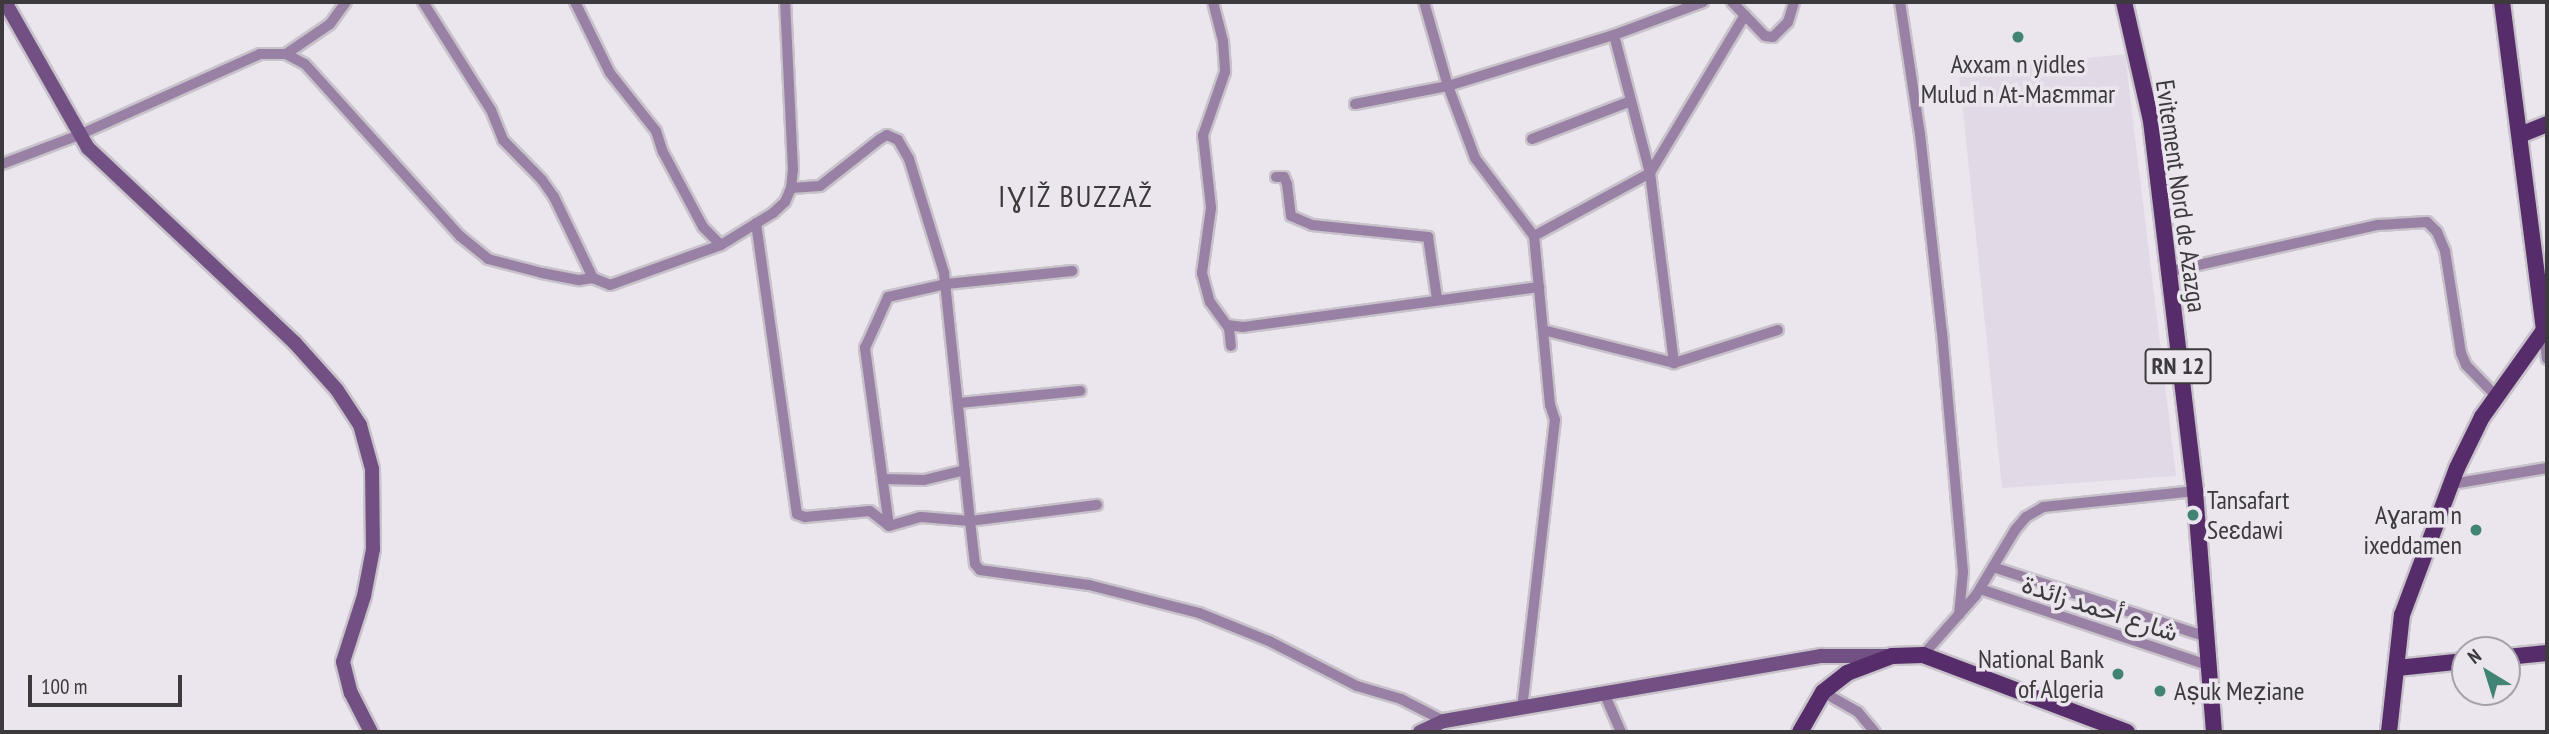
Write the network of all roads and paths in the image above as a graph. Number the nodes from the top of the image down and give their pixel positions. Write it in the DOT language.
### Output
graph roads {
  1 [pos="5,2"];
  2 [pos="346,2"];
  3 [pos="423,2"];
  4 [pos="575,2"];
  5 [pos="785,2"];
  6 [pos="1213,2"];
  7 [pos="1424,2"];
  8 [pos="1703,2"];
  9 [pos="1732,2"];
  10 [pos="1794,2"];
  11 [pos="1900,2"];
  12 [pos="2124,2"];
  13 [pos="2502,2"];
  14 [pos="1745,16"];
  15 [pos="1614,35"];
  16 [pos="286,54"];
  17 [pos="1448,86"];
  18 [pos="1631,101"];
  19 [pos="1355,104"];
  20 [pos="2547,124"];
  21 [pos="79,135"];
  22 [pos="2520,135"];
  23 [pos="1532,139"];
  24 [pos="2,164"];
  25 [pos="1650,173"];
  26 [pos="1276,177"];
  27 [pos="791,188"];
  28 [pos="756,223"];
  29 [pos="1534,236"];
  30 [pos="721,245"];
  31 [pos="1072,271"];
  32 [pos="2166,272"];
  33 [pos="593,278"];
  34 [pos="946,284"];
  35 [pos="1539,287"];
  36 [pos="1437,299"];
  37 [pos="1227,325"];
  38 [pos="1543,330"];
  39 [pos="1778,330"];
  40 [pos="2544,330"];
  41 [pos="1231,346"];
  42 [pos="2547,359"];
  43 [pos="1674,363"];
  44 [pos="1080,391"];
  45 [pos="2496,396"];
  46 [pos="959,403"];
  47 [pos="2547,468"];
  48 [pos="965,470"];
  49 [pos="884,479"];
  50 [pos="2452,484"];
  51 [pos="2195,491"];
  52 [pos="1097,505"];
  53 [pos="970,521"];
  54 [pos="889,526"];
  55 [pos="1993,567"];
  56 [pos="1980,589"];
  57 [pos="1959,615"];
  58 [pos="2207,637"];
  59 [pos="2547,653"];
  60 [pos="1923,655"];
  61 [pos="1892,656"];
  62 [pos="2521,656"];
  63 [pos="2451,662"];
  64 [pos="2207,665"];
  65 [pos="2397,668"];
  66 [pos="1823,692"];
  67 [pos="1604,693"];
  68 [pos="1522,709"];
  69 [pos="1444,721"];
  70 [pos="371,732"];
  71 [pos="1420,732"];
  72 [pos="1621,732"];
  73 [pos="1800,732"];
  74 [pos="1875,732"];
  75 [pos="2127,732"];
  76 [pos="2214,732"];
  77 [pos="2389,732"];
  1 -- 21 [label="street"];
  2 -- 16 [label="street"];
  3 -- 33 [label="street"];
  4 -- 30 [label="street"];
  5 -- 27 [label="street"];
  6 -- 37 [label="street"];
  7 -- 17 [label="street"];
  8 -- 15 [label="street"];
  9 -- 14 [label="street"];
  10 -- 14 [label="street"];
  11 -- 57 [label="street"];
  12 -- 32 [label="main road, Evitement Nord de Azazga / RN 12"];
  13 -- 22 [label="main road"];
  14 -- 25 [label="street"];
  15 -- 17 [label="street"];
  15 -- 18 [label="street"];
  16 -- 21 [label="street"];
  16 -- 33 [label="street"];
  17 -- 19 [label="street"];
  17 -- 29 [label="street"];
  18 -- 23 [label="street"];
  18 -- 25 [label="street"];
  20 -- 22 [label="main road"];
  21 -- 24 [label="street"];
  21 -- 70 [label="street"];
  22 -- 40 [label="main road"];
  25 -- 29 [label="street"];
  25 -- 43 [label="street"];
  26 -- 36 [label="street"];
  27 -- 28 [label="street"];
  27 -- 34 [label="street"];
  28 -- 30 [label="street"];
  28 -- 54 [label="street"];
  29 -- 35 [label="street"];
  30 -- 33 [label="street"];
  31 -- 34 [label="street"];
  32 -- 45 [label="street"];
  32 -- 51 [label="main road, Evitement Nord de Azazga / RN 12"];
  34 -- 46 [label="street"];
  34 -- 49 [label="street"];
  35 -- 36 [label="street"];
  35 -- 38 [label="street"];
  36 -- 37 [label="street"];
  37 -- 41 [label="street"];
  38 -- 43 [label="street"];
  38 -- 68 [label="street"];
  39 -- 43 [label="street"];
  40 -- 42 [label="street"];
  40 -- 45 [label="main road"];
  44 -- 46 [label="street"];
  45 -- 50 [label="main road"];
  46 -- 48 [label="street"];
  47 -- 50 [label="street"];
  48 -- 49 [label="street"];
  48 -- 53 [label="street"];
  49 -- 54 [label="street"];
  50 -- 65 [label="main road"];
  51 -- 55 [label="street"];
  51 -- 58 [label="main road, Evitement Nord de Azazga / RN 12"];
  52 -- 53 [label="street"];
  53 -- 54 [label="street"];
  53 -- 69 [label="street"];
  55 -- 56 [label="street"];
  55 -- 58 [label="street, شارع أحمد زائدة"];
  56 -- 57 [label="street"];
  56 -- 64 [label="street, شارع أحمد زائدة"];
  57 -- 60 [label="street"];
  58 -- 64 [label="main road, Evitement Nord de Azazga / RN 12"];
  59 -- 62 [label="main road"];
  60 -- 61 [label="main road"];
  60 -- 75 [label="main road"];
  61 -- 66 [label="main road"];
  61 -- 67 [label="street"];
  63 -- 65 [label="main road"];
  64 -- 76 [label="main road, Evitement Nord de Azazga / RN 12"];
  65 -- 77 [label="main road"];
  66 -- 73 [label="main road"];
  66 -- 74 [label="street"];
  67 -- 68 [label="street"];
  67 -- 72 [label="street"];
  68 -- 69 [label="street"];
  69 -- 71 [label="street"];
}
